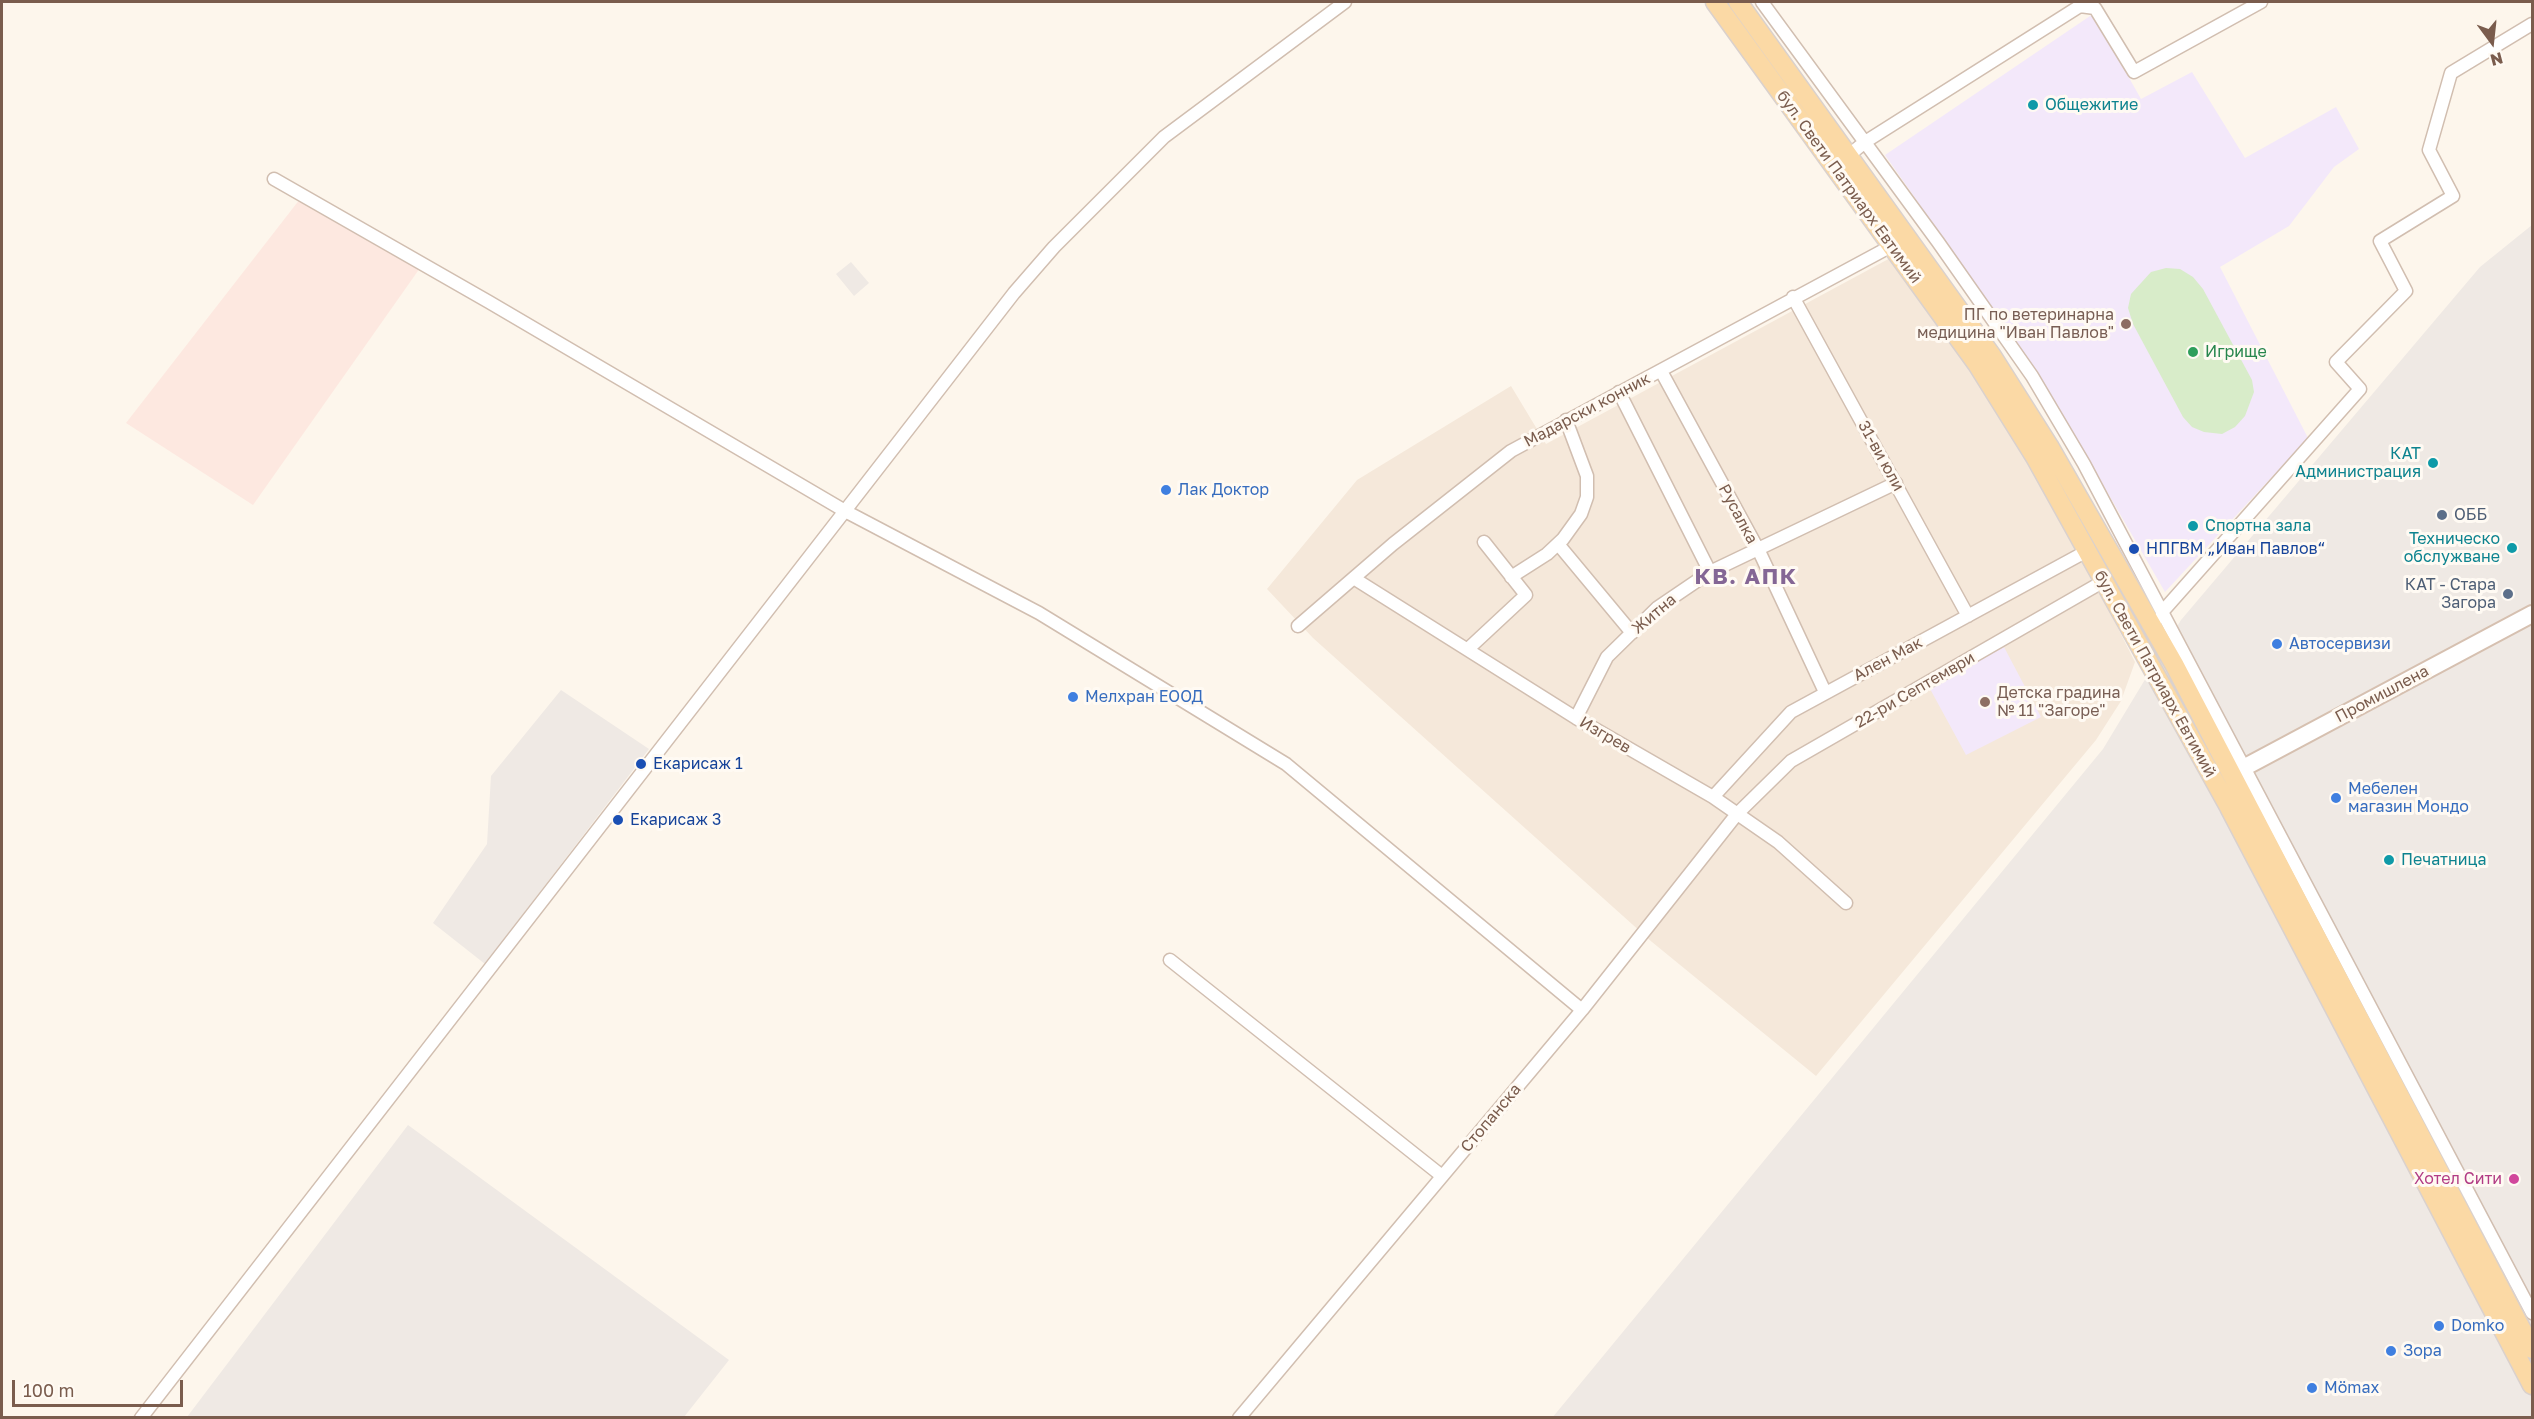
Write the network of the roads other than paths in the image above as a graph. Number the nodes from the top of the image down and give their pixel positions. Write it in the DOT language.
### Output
graph roads {
  1 [pos="1345,2"];
  2 [pos="1714,2"];
  3 [pos="1738,2"];
  4 [pos="1762,2"];
  5 [pos="2261,2"];
  6 [pos="2532,24"];
  7 [pos="1865,142"];
  8 [pos="1848,156"];
  9 [pos="274,179"];
  10 [pos="1899,242"];
  11 [pos="1793,297"];
  12 [pos="1661,371"];
  13 [pos="1619,392"];
  14 [pos="1566,420"];
  15 [pos="1896,483"];
  16 [pos="845,511"];
  17 [pos="1484,542"];
  18 [pos="1558,544"];
  19 [pos="1759,551"];
  20 [pos="2087,551"];
  21 [pos="1710,572"];
  22 [pos="1511,577"];
  23 [pos="1355,579"];
  24 [pos="2104,581"];
  25 [pos="2163,612"];
  26 [pos="2532,614"];
  27 [pos="1968,616"];
  28 [pos="1298,626"];
  29 [pos="2155,632"];
  30 [pos="1632,633"];
  31 [pos="1468,649"];
  32 [pos="1825,692"];
  33 [pos="1576,718"];
  34 [pos="2198,750"];
  35 [pos="2238,771"];
  36 [pos="1713,797"];
  37 [pos="2229,807"];
  38 [pos="1737,814"];
  39 [pos="1846,903"];
  40 [pos="1170,960"];
  41 [pos="1582,1010"];
  42 [pos="1442,1176"];
  43 [pos="2532,1313"];
  44 [pos="2532,1349"];
  45 [pos="2532,1385"];
  46 [pos="141,1418"];
  47 [pos="1239,1418"];
  1 -- 16 [label="street"];
  2 -- 10 [label="main road, бул. Свети Патриарх Евтимий"];
  3 -- 8 [label="main road, бул. Свети Патриарх Евтимий"];
  4 -- 7 [label="street"];
  5 -- 7 [label="street"];
  6 -- 25 [label="street"];
  7 -- 8 [label="street"];
  7 -- 25 [label="street"];
  8 -- 10 [label="main road, бул. Свети Патриарх Евтимий"];
  9 -- 16 [label="street"];
  10 -- 11 [label="street, Мадарски конник"];
  10 -- 20 [label="main road, бул. Свети Патриарх Евтимий"];
  10 -- 29 [label="main road, бул. Свети Патриарх Евтимий"];
  11 -- 12 [label="street, Мадарски конник"];
  11 -- 15 [label="street, 31-ви юли"];
  12 -- 13 [label="street, Мадарски конник"];
  12 -- 19 [label="street, Русалка"];
  13 -- 14 [label="street, Мадарски конник"];
  13 -- 21 [label="street"];
  14 -- 18 [label="street"];
  14 -- 23 [label="street, Мадарски конник"];
  15 -- 19 [label="street, Житна"];
  15 -- 27 [label="street, 31-ви юли"];
  16 -- 41 [label="street"];
  16 -- 46 [label="street"];
  17 -- 22 [label="street"];
  18 -- 22 [label="street"];
  18 -- 30 [label="street"];
  19 -- 21 [label="street, Житна"];
  19 -- 32 [label="street, Русалка"];
  20 -- 24 [label="main road, бул. Свети Патриарх Евтимий"];
  20 -- 27 [label="street, Ален Мак"];
  21 -- 30 [label="street, Житна"];
  22 -- 31 [label="street"];
  23 -- 28 [label="street, Мадарски конник"];
  23 -- 31 [label="street, Изгрев"];
  24 -- 34 [label="main road, бул. Свети Патриарх Евтимий"];
  24 -- 38 [label="street, 22-ри Септември"];
  25 -- 29 [label="street"];
  25 -- 35 [label="street"];
  26 -- 35 [label="main road, Промишлена"];
  27 -- 32 [label="street, Ален Мак"];
  29 -- 35 [label="main road, бул. Свети Патриарх Евтимий"];
  30 -- 33 [label="street, Житна"];
  31 -- 33 [label="street, Изгрев"];
  32 -- 36 [label="street, Ален Мак"];
  33 -- 36 [label="street, Изгрев"];
  34 -- 35 [label="main road"];
  34 -- 37 [label="main road, бул. Свети Патриарх Евтимий"];
  35 -- 37 [label="main road"];
  35 -- 43 [label="street"];
  35 -- 44 [label="main road, бул. Свети Патриарх Евтимий"];
  36 -- 38 [label="street, Изгрев"];
  37 -- 45 [label="main road, бул. Свети Патриарх Евтимий"];
  38 -- 39 [label="street, Изгрев"];
  38 -- 41 [label="street, Стопанска"];
  40 -- 42 [label="street"];
  41 -- 42 [label="street, Стопанска"];
  42 -- 47 [label="street, Стопанска"];
}
